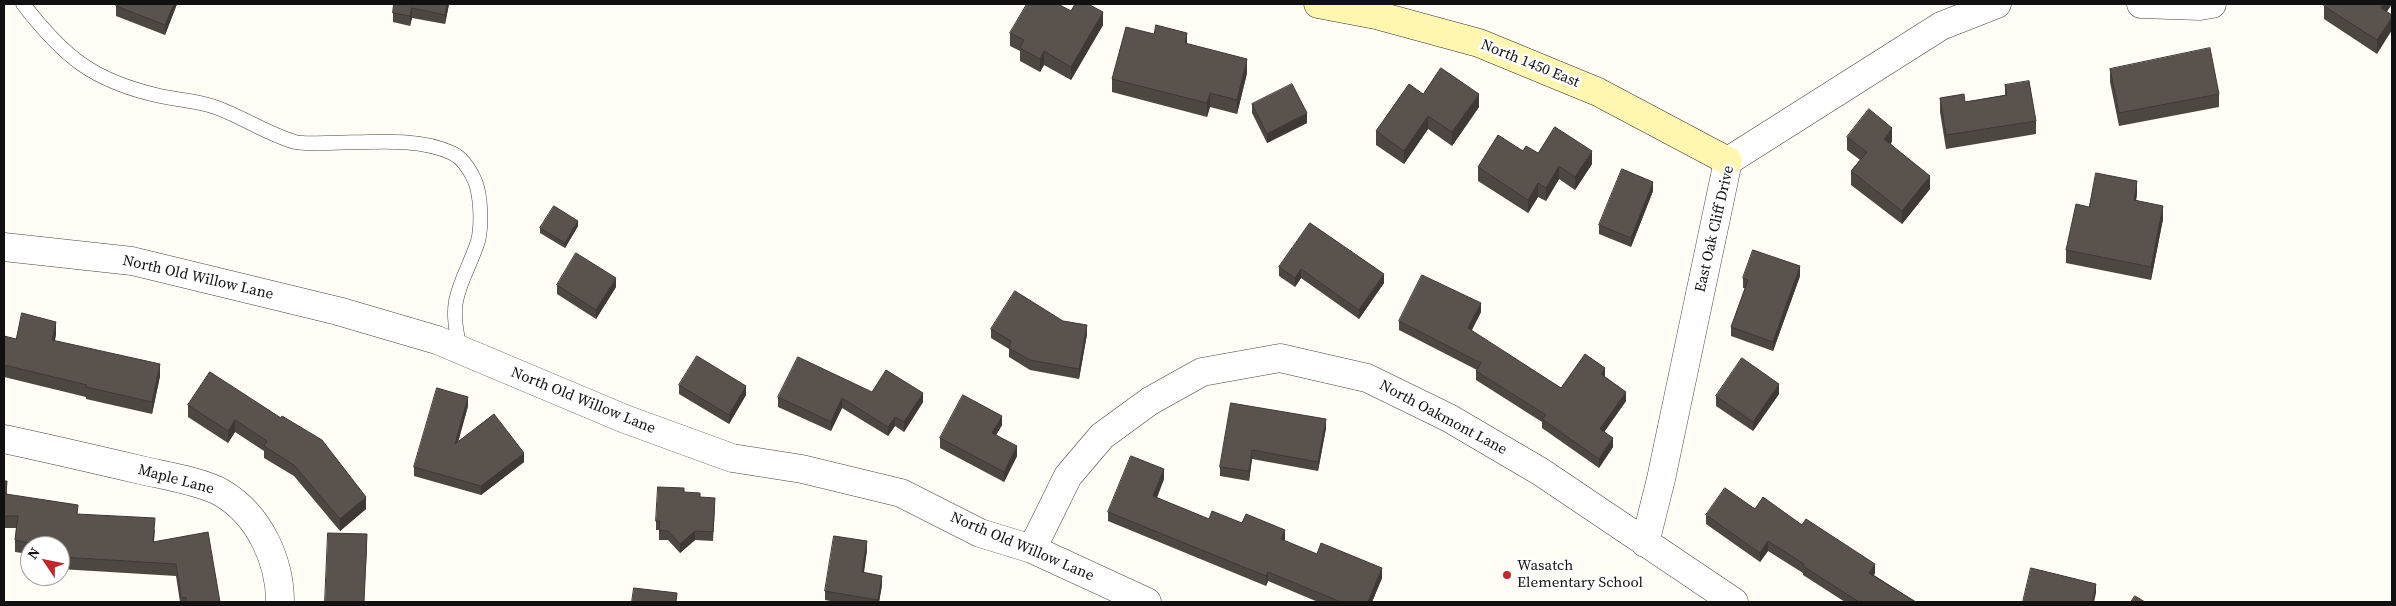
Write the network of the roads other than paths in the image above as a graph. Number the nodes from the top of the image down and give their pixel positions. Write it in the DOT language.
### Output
graph roads {
  1 [pos="23,4"];
  2 [pos="1318,4"];
  3 [pos="1997,4"];
  4 [pos="2141,4"];
  5 [pos="2212,4"];
  6 [pos="1728,161"];
  7 [pos="4,247"];
  8 [pos="460,350"];
  9 [pos="4,439"];
  10 [pos="1645,542"];
  11 [pos="1032,549"];
  12 [pos="280,602"];
  13 [pos="1147,602"];
  14 [pos="1734,602"];
  1 -- 8 [label="lane"];
  2 -- 6 [label="street, North 1450 East"];
  3 -- 6 [label="street, East Oak Cliff Drive"];
  4 -- 5 [label="street"];
  6 -- 10 [label="street, East Oak Cliff Drive"];
  7 -- 8 [label="street, North Old Willow Lane"];
  8 -- 11 [label="street, North Old Willow Lane"];
  9 -- 12 [label="street, Maple Lane"];
  10 -- 11 [label="street, North Oakmont Lane"];
  10 -- 14 [label="street, North Oakmont Lane"];
  11 -- 13 [label="street, North Old Willow Lane"];
}
